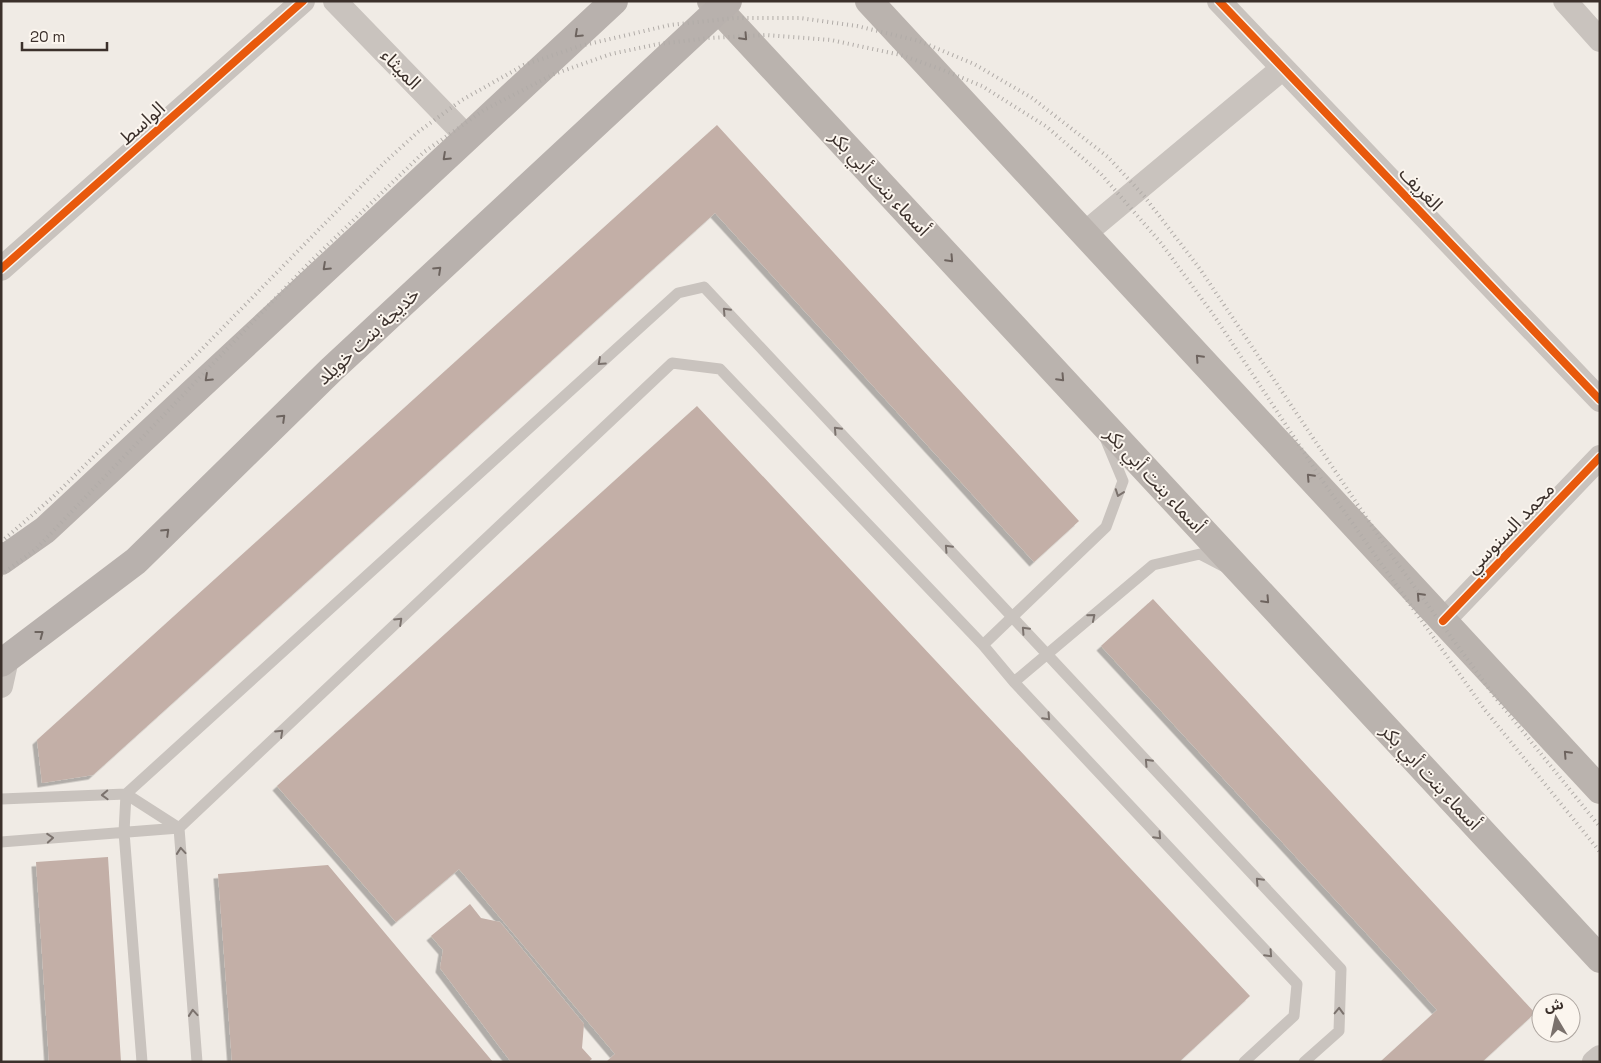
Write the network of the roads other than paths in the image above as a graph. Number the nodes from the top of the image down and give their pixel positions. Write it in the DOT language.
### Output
graph roads {
  1 [pos="303,1"];
  2 [pos="335,1"];
  3 [pos="614,1"];
  4 [pos="869,1"];
  5 [pos="1219,1"];
  6 [pos="1564,1"];
  7 [pos="719,4"];
  8 [pos="1600,40"];
  9 [pos="1283,68"];
  10 [pos="467,137"];
  11 [pos="1084,234"];
  12 [pos="1,269"];
  13 [pos="1600,400"];
  14 [pos="1096,416"];
  15 [pos="1600,457"];
  16 [pos="1,561"];
  17 [pos="1246,577"];
  18 [pos="1012,616"];
  19 [pos="1443,621"];
  20 [pos="983,646"];
  21 [pos="1047,654"];
  22 [pos="4,661"];
  23 [pos="1014,682"];
  24 [pos="1,686"];
  25 [pos="1596,777"];
  26 [pos="126,794"];
  27 [pos="1,799"];
  28 [pos="179,828"];
  29 [pos="124,832"];
  30 [pos="1,842"];
  31 [pos="1600,959"];
  32 [pos="1600,1057"];
  33 [pos="142,1062"];
  34 [pos="197,1062"];
  35 [pos="1244,1062"];
  36 [pos="1304,1062"];
  37 [pos="1594,1062"];
  1 -- 12 [label="street, الواسط"];
  2 -- 10 [label="street, الميثاء"];
  3 -- 10 [label="main road, one-way"];
  4 -- 11 [label="main road"];
  5 -- 9 [label="street, الغريف"];
  6 -- 8 [label="street"];
  7 -- 14 [label="main road, أسماء بنت أبي بكر, one-way"];
  22 -- 7 [label="main road, خديجة بنت خويلد, one-way"];
  9 -- 11 [label="street"];
  9 -- 13 [label="street, الغريف"];
  10 -- 16 [label="main road, one-way"];
  19 -- 11 [label="main road, one-way"];
  14 -- 17 [label="main road, أسماء بنت أبي بكر"];
  14 -- 18 [label="lane, one-way"];
  15 -- 19 [label="street, محمد السنوسي"];
  21 -- 17 [label="lane, one-way"];
  17 -- 31 [label="main road, أسماء بنت أبي بكر, one-way"];
  18 -- 20 [label="lane"];
  21 -- 18 [label="lane, one-way"];
  18 -- 26 [label="lane, one-way"];
  25 -- 19 [label="main road, one-way"];
  20 -- 23 [label="lane"];
  28 -- 20 [label="lane, one-way"];
  21 -- 23 [label="lane"];
  36 -- 21 [label="lane, one-way"];
  22 -- 24 [label="street"];
  23 -- 35 [label="lane, one-way"];
  26 -- 27 [label="lane, one-way"];
  26 -- 28 [label="lane"];
  26 -- 29 [label="lane"];
  28 -- 29 [label="lane"];
  34 -- 28 [label="lane, one-way"];
  30 -- 29 [label="lane, one-way"];
  29 -- 33 [label="lane"];
  32 -- 37 [label="street"];
}
